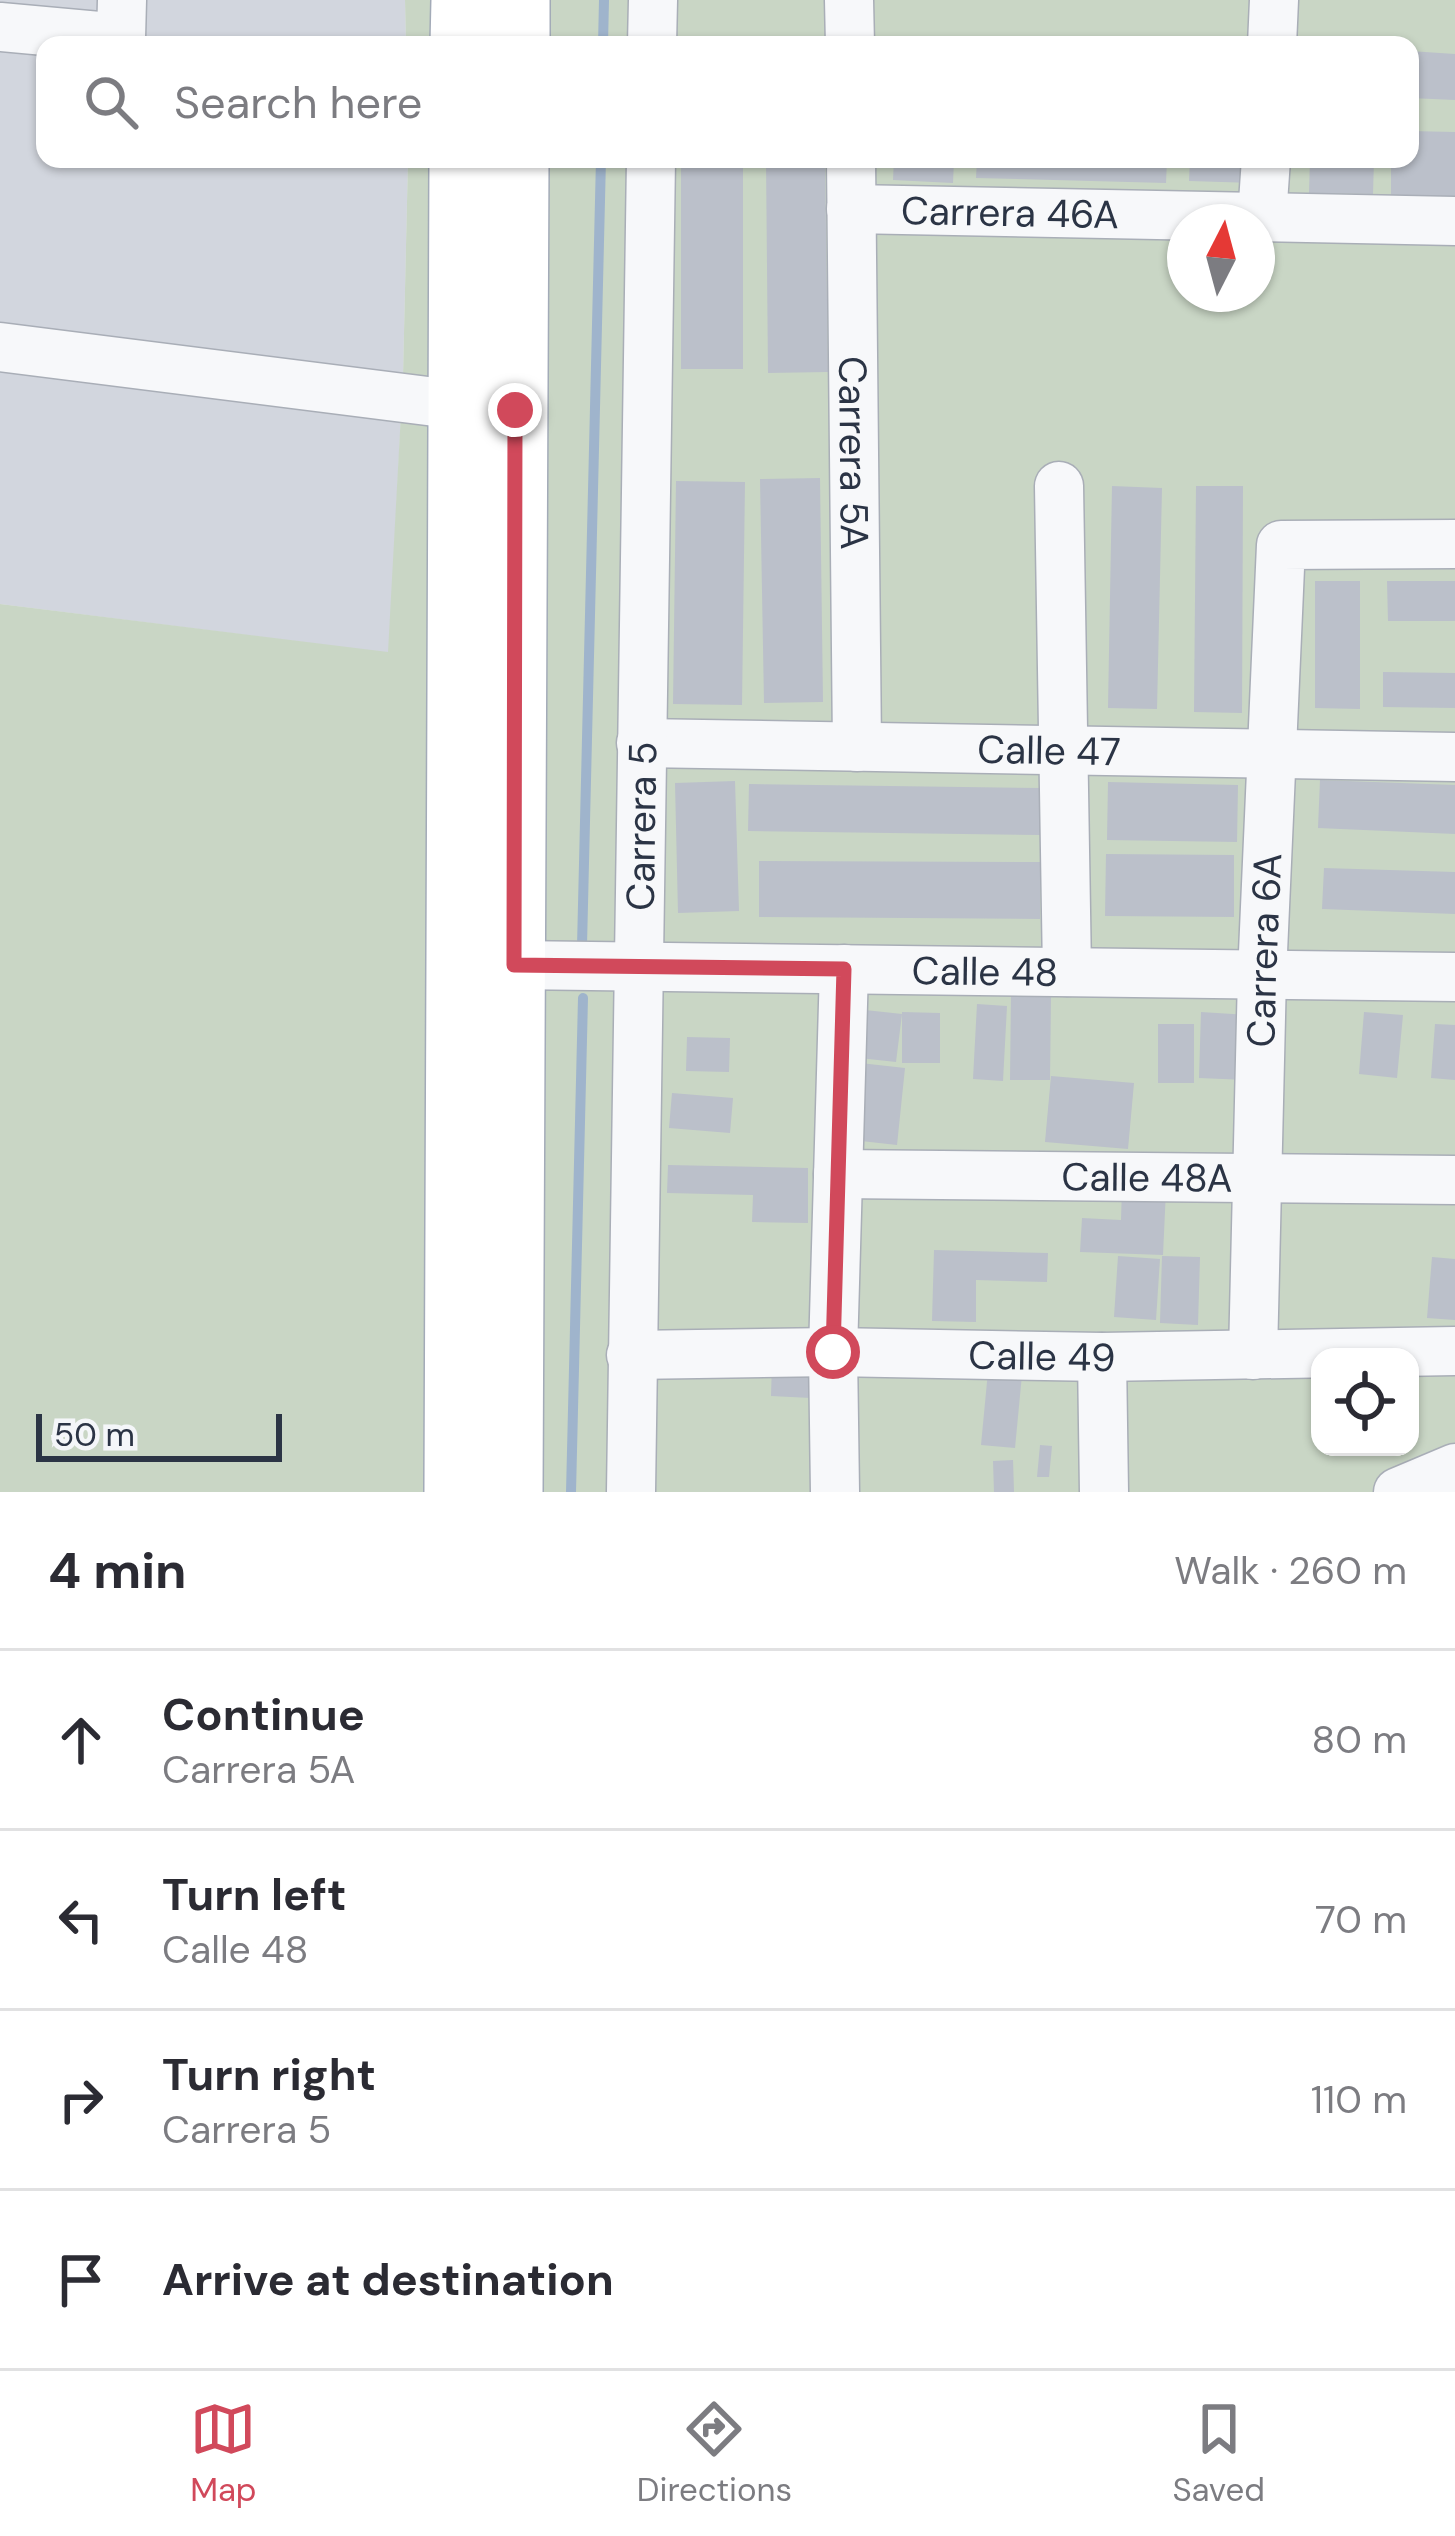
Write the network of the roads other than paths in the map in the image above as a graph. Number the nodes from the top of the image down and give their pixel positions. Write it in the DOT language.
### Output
graph roads {
  1 [pos="122,0"];
  2 [pos="463,0"];
  3 [pos="518,0"];
  4 [pos="653,0"];
  5 [pos="849,0"];
  6 [pos="1274,0"];
  7 [pos="0,27"];
  8 [pos="99,36"];
  9 [pos="121,36"];
  10 [pos="462,36"];
  11 [pos="518,36"];
  12 [pos="652,36"];
  13 [pos="850,36"];
  14 [pos="1272,36"];
  15 [pos="461,168"];
  16 [pos="517,168"];
  17 [pos="650,168"];
  18 [pos="851,168"];
  19 [pos="1265,168"];
  20 [pos="1263,204"];
  21 [pos="851,209"];
  22 [pos="1167,216"];
  23 [pos="1275,218"];
  24 [pos="1455,220"];
  25 [pos="0,346"];
  26 [pos="459,405"];
  27 [pos="1059,486"];
  28 [pos="1455,544"];
  29 [pos="640,743"];
  30 [pos="857,747"];
  31 [pos="1064,750"];
  32 [pos="1275,754"];
  33 [pos="1455,758"];
  34 [pos="514,965"];
  35 [pos="637,967"];
  36 [pos="844,969"];
  37 [pos="1066,972"];
  38 [pos="1262,975"];
  39 [pos="1455,977"];
  40 [pos="838,1174"];
  41 [pos="1256,1178"];
  42 [pos="1455,1180"];
  43 [pos="1455,1351"];
  44 [pos="833,1352"];
  45 [pos="1253,1354"];
  46 [pos="631,1355"];
  47 [pos="1102,1358"];
  48 [pos="1455,1468"];
  49 [pos="456,1492"];
  50 [pos="511,1492"];
  51 [pos="631,1492"];
  52 [pos="835,1492"];
  53 [pos="1104,1492"];
  54 [pos="1398,1492"];
  1 -- 9 [label="street"];
  2 -- 10 [label="main road"];
  3 -- 11 [label="main road"];
  4 -- 12 [label="street"];
  5 -- 13 [label="street"];
  6 -- 14 [label="street"];
  7 -- 8 [label="street"];
  15 -- 26 [label="main road"];
  16 -- 34 [label="main road"];
  17 -- 29 [label="street, Carrera 5"];
  18 -- 21 [label="street, Carrera 5A"];
  19 -- 20 [label="street"];
  21 -- 22 [label="street, Carrera 46A"];
  21 -- 30 [label="street, Carrera 5A"];
  23 -- 24 [label="street, Carrera 46A"];
  25 -- 26 [label="street"];
  26 -- 49 [label="main road"];
  27 -- 31 [label="street"];
  28 -- 32 [label="street, Carrera 6A"];
  29 -- 30 [label="street, Calle 47"];
  29 -- 35 [label="street, Carrera 5"];
  30 -- 31 [label="street, Calle 47"];
  31 -- 32 [label="street, Calle 47"];
  31 -- 37 [label="street"];
  32 -- 33 [label="street, Calle 47"];
  32 -- 38 [label="street, Carrera 6A"];
  34 -- 35 [label="street, Calle 48"];
  34 -- 50 [label="main road"];
  35 -- 36 [label="street, Calle 48"];
  35 -- 46 [label="street, Carrera 5"];
  36 -- 37 [label="street, Calle 48"];
  36 -- 40 [label="street"];
  37 -- 38 [label="street, Calle 48"];
  38 -- 39 [label="street, Calle 48"];
  38 -- 41 [label="street, Carrera 6A"];
  40 -- 41 [label="street, Calle 48A"];
  40 -- 44 [label="street"];
  41 -- 42 [label="street, Calle 48A"];
  41 -- 45 [label="street, Carrera 6A"];
  43 -- 45 [label="street, Calle 49"];
  44 -- 46 [label="street, Calle 49"];
  44 -- 47 [label="street, Calle 49"];
  44 -- 52 [label="street"];
  45 -- 47 [label="street, Calle 49"];
  46 -- 51 [label="street, Carrera 5"];
  47 -- 53 [label="street"];
  48 -- 54 [label="street"];
}
